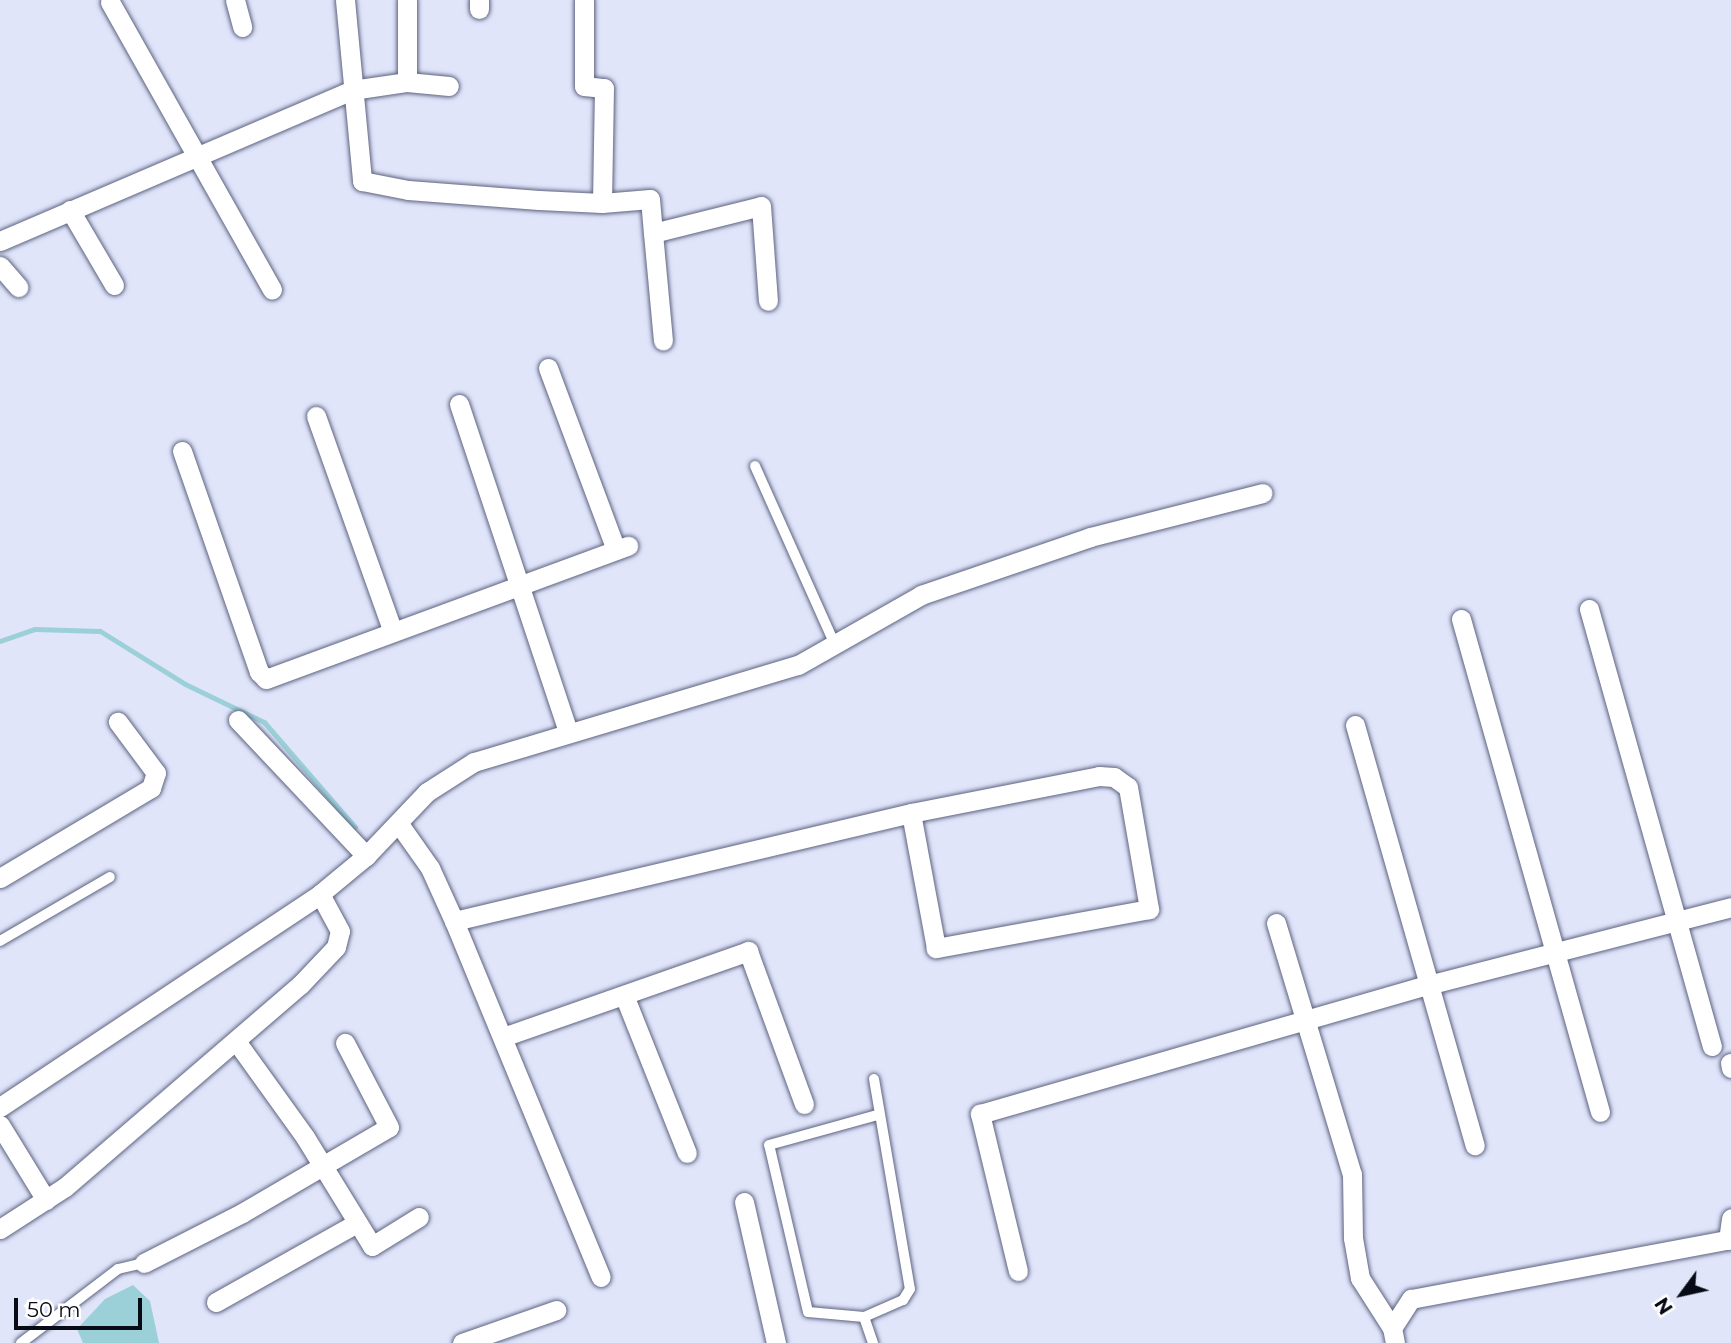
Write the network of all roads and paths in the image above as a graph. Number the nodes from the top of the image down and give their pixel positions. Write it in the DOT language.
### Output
graph roads {
  1 [pos="235,0"];
  2 [pos="345,0"];
  3 [pos="407,0"];
  4 [pos="584,0"];
  5 [pos="110,2"];
  6 [pos="242,27"];
  7 [pos="407,82"];
  8 [pos="449,86"];
  9 [pos="352,90"];
  10 [pos="195,156"];
  11 [pos="602,203"];
  12 [pos="69,210"];
  13 [pos="653,233"];
  14 [pos="0,241"];
  15 [pos="0,266"];
  16 [pos="114,285"];
  17 [pos="18,287"];
  18 [pos="272,290"];
  19 [pos="768,301"];
  20 [pos="663,341"];
  21 [pos="548,368"];
  22 [pos="459,404"];
  23 [pos="316,416"];
  24 [pos="182,451"];
  25 [pos="755,466"];
  26 [pos="1262,493"];
  27 [pos="522,585"];
  28 [pos="1589,610"];
  29 [pos="1461,619"];
  30 [pos="392,630"];
  31 [pos="836,647"];
  32 [pos="237,720"];
  33 [pos="118,722"];
  34 [pos="1355,725"];
  35 [pos="568,731"];
  36 [pos="911,813"];
  37 [pos="399,824"];
  38 [pos="366,856"];
  39 [pos="110,877"];
  40 [pos="0,878"];
  41 [pos="320,894"];
  42 [pos="1731,906"];
  43 [pos="1679,920"];
  44 [pos="454,921"];
  45 [pos="1276,923"];
  46 [pos="0,942"];
  47 [pos="1552,953"];
  48 [pos="1428,985"];
  49 [pos="624,995"];
  50 [pos="1303,1021"];
  51 [pos="503,1037"];
  52 [pos="236,1041"];
  53 [pos="345,1043"];
  54 [pos="1712,1046"];
  55 [pos="874,1079"];
  56 [pos="804,1104"];
  57 [pos="0,1107"];
  58 [pos="1600,1112"];
  59 [pos="877,1115"];
  60 [pos="0,1125"];
  61 [pos="1475,1144"];
  62 [pos="687,1153"];
  63 [pos="320,1166"];
  64 [pos="46,1200"];
  65 [pos="744,1202"];
  66 [pos="419,1217"];
  67 [pos="1731,1218"];
  68 [pos="357,1223"];
  69 [pos="0,1229"];
  70 [pos="1729,1240"];
  71 [pos="145,1263"];
  72 [pos="1017,1271"];
  73 [pos="601,1277"];
  74 [pos="216,1302"];
  75 [pos="556,1310"];
  76 [pos="864,1317"];
  77 [pos="1394,1335"];
  78 [pos="21,1343"];
  79 [pos="462,1343"];
  80 [pos="776,1343"];
  81 [pos="873,1343"];
  1 -- 6 [label="street"];
  2 -- 9 [label="street"];
  3 -- 7 [label="street"];
  4 -- 11 [label="street"];
  5 -- 10 [label="street"];
  7 -- 8 [label="street"];
  7 -- 9 [label="street"];
  9 -- 10 [label="street"];
  9 -- 11 [label="street"];
  10 -- 12 [label="street"];
  10 -- 18 [label="street"];
  11 -- 13 [label="street"];
  12 -- 14 [label="street"];
  12 -- 16 [label="street"];
  13 -- 19 [label="street"];
  13 -- 20 [label="street"];
  15 -- 17 [label="street"];
  21 -- 27 [label="street"];
  22 -- 27 [label="street"];
  23 -- 30 [label="street"];
  24 -- 30 [label="street"];
  25 -- 31 [label="lane"];
  26 -- 31 [label="street"];
  27 -- 30 [label="street"];
  27 -- 35 [label="street"];
  28 -- 43 [label="street"];
  29 -- 47 [label="street"];
  31 -- 35 [label="street"];
  32 -- 38 [label="street"];
  33 -- 40 [label="street"];
  34 -- 48 [label="street"];
  35 -- 37 [label="street"];
  36 -- 36 [label="street"];
  36 -- 44 [label="street"];
  37 -- 38 [label="street"];
  37 -- 44 [label="street"];
  38 -- 41 [label="street"];
  39 -- 46 [label="lane"];
  41 -- 52 [label="street"];
  41 -- 57 [label="street"];
  42 -- 43 [label="street"];
  43 -- 47 [label="street"];
  43 -- 54 [label="street"];
  44 -- 51 [label="street"];
  45 -- 50 [label="street"];
  47 -- 48 [label="street"];
  47 -- 58 [label="street"];
  48 -- 50 [label="street"];
  48 -- 61 [label="street"];
  49 -- 51 [label="street"];
  49 -- 56 [label="street"];
  49 -- 62 [label="street"];
  50 -- 72 [label="street"];
  50 -- 77 [label="street"];
  51 -- 73 [label="street"];
  52 -- 63 [label="street"];
  52 -- 64 [label="street"];
  53 -- 63 [label="street"];
  55 -- 59 [label="lane"];
  59 -- 76 [label="lane"];
  59 -- 76 [label="lane"];
  60 -- 64 [label="street"];
  63 -- 68 [label="street"];
  63 -- 71 [label="street"];
  64 -- 69 [label="street"];
  65 -- 80 [label="street"];
  66 -- 68 [label="street"];
  67 -- 70 [label="street"];
  68 -- 74 [label="street"];
  70 -- 77 [label="street"];
  71 -- 78 [label="lane"];
  75 -- 79 [label="street"];
  76 -- 81 [label="lane"];
}
